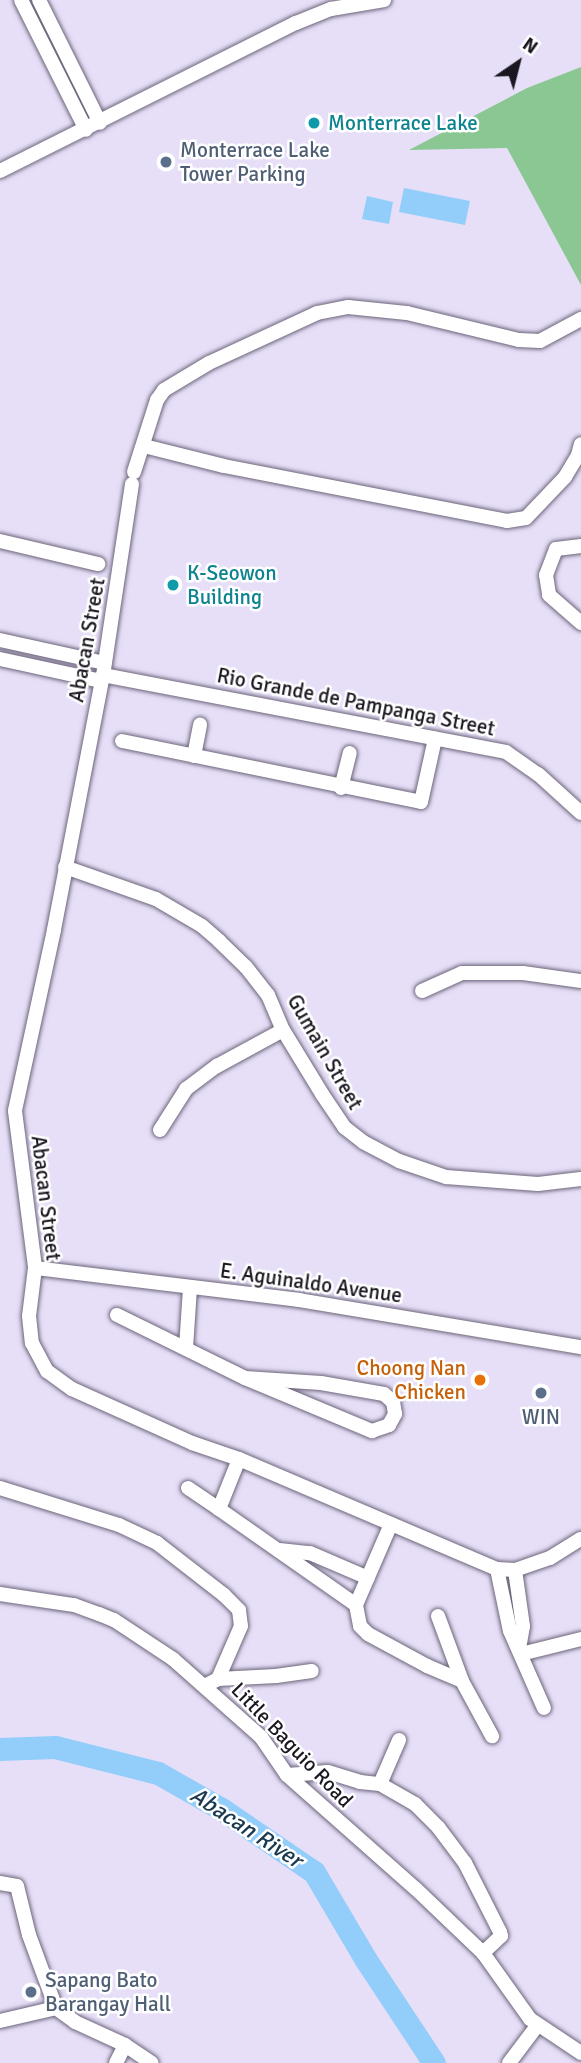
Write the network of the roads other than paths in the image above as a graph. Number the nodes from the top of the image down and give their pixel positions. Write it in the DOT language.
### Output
graph roads {
  1 [pos="21,0"];
  2 [pos="39,0"];
  3 [pos="384,0"];
  4 [pos="100,123"];
  5 [pos="86,130"];
  6 [pos="0,171"];
  7 [pos="581,319"];
  8 [pos="581,444"];
  9 [pos="144,446"];
  10 [pos="0,541"];
  11 [pos="581,545"];
  12 [pos="98,564"];
  13 [pos="581,623"];
  14 [pos="0,640"];
  15 [pos="0,659"];
  16 [pos="103,673"];
  17 [pos="200,725"];
  18 [pos="435,739"];
  19 [pos="122,741"];
  20 [pos="350,753"];
  21 [pos="194,756"];
  22 [pos="341,788"];
  23 [pos="581,813"];
  24 [pos="65,867"];
  25 [pos="581,981"];
  26 [pos="422,991"];
  27 [pos="283,1030"];
  28 [pos="7,1109"];
  29 [pos="160,1130"];
  30 [pos="581,1180"];
  31 [pos="35,1268"];
  32 [pos="190,1287"];
  33 [pos="117,1315"];
  34 [pos="581,1347"];
  35 [pos="186,1348"];
  36 [pos="245,1378"];
  37 [pos="321,1383"];
  38 [pos="318,1410"];
  39 [pos="239,1459"];
  40 [pos="0,1488"];
  41 [pos="188,1488"];
  42 [pos="219,1509"];
  43 [pos="391,1524"];
  44 [pos="581,1539"];
  45 [pos="277,1550"];
  46 [pos="497,1569"];
  47 [pos="515,1570"];
  48 [pos="368,1578"];
  49 [pos="0,1594"];
  50 [pos="356,1605"];
  51 [pos="438,1616"];
  52 [pos="581,1639"];
  53 [pos="520,1651"];
  54 [pos="313,1671"];
  55 [pos="462,1681"];
  56 [pos="212,1682"];
  57 [pos="544,1708"];
  58 [pos="492,1736"];
  59 [pos="399,1740"];
  60 [pos="287,1775"];
  61 [pos="380,1784"];
  62 [pos="0,1883"];
  63 [pos="483,1953"];
  64 [pos="56,2008"];
  65 [pos="0,2021"];
  66 [pos="537,2026"];
  67 [pos="125,2045"];
  68 [pos="581,2053"];
  69 [pos="116,2063"];
  70 [pos="152,2063"];
  71 [pos="509,2063"];
  1 -- 5 [label="street"];
  2 -- 4 [label="street"];
  3 -- 4 [label="street"];
  4 -- 5 [label="street"];
  5 -- 6 [label="street"];
  7 -- 9 [label="street, Abacan Street"];
  8 -- 9 [label="street"];
  9 -- 16 [label="street, Abacan Street"];
  10 -- 12 [label="street"];
  11 -- 13 [label="street"];
  14 -- 16 [label="street"];
  15 -- 16 [label="street"];
  16 -- 18 [label="street, Rio Grande de Pampanga Street"];
  16 -- 24 [label="street, Abacan Street"];
  17 -- 21 [label="street"];
  18 -- 22 [label="street"];
  18 -- 23 [label="street, Rio Grande de Pampanga Street"];
  19 -- 21 [label="street"];
  20 -- 22 [label="street"];
  21 -- 22 [label="street"];
  24 -- 27 [label="street, Gumain Street"];
  24 -- 28 [label="street, Abacan Street"];
  25 -- 26 [label="street"];
  27 -- 29 [label="street"];
  27 -- 30 [label="street, Gumain Street"];
  28 -- 31 [label="street, Abacan Street"];
  31 -- 32 [label="street, E. Aguinaldo Avenue"];
  31 -- 39 [label="street, Abacan Street"];
  32 -- 34 [label="street, E. Aguinaldo Avenue"];
  32 -- 35 [label="street"];
  33 -- 35 [label="street"];
  35 -- 36 [label="street"];
  36 -- 37 [label="street"];
  36 -- 38 [label="street"];
  37 -- 38 [label="street"];
  37 -- 38 [label="street"];
  39 -- 42 [label="street"];
  39 -- 43 [label="street, Abacan Street"];
  40 -- 56 [label="street"];
  41 -- 42 [label="street"];
  42 -- 45 [label="street"];
  43 -- 46 [label="street, Abacan Street"];
  43 -- 48 [label="street"];
  44 -- 47 [label="street, Abacan Street"];
  45 -- 48 [label="street"];
  45 -- 50 [label="street"];
  46 -- 47 [label="street, Abacan Street"];
  46 -- 53 [label="street"];
  47 -- 53 [label="street"];
  48 -- 50 [label="street"];
  49 -- 56 [label="street, Little Baguio Road"];
  50 -- 55 [label="street"];
  51 -- 55 [label="street"];
  52 -- 53 [label="street"];
  53 -- 57 [label="street"];
  54 -- 56 [label="street"];
  55 -- 58 [label="street"];
  56 -- 60 [label="street, Little Baguio Road"];
  59 -- 61 [label="street"];
  60 -- 61 [label="street"];
  60 -- 63 [label="street, Little Baguio Road"];
  61 -- 63 [label="street"];
  62 -- 64 [label="street"];
  63 -- 66 [label="street, Little Baguio Road"];
  64 -- 65 [label="street"];
  64 -- 67 [label="street"];
  66 -- 68 [label="street, Little Baguio Road"];
  66 -- 71 [label="street"];
  67 -- 69 [label="street"];
  67 -- 70 [label="street"];
}
